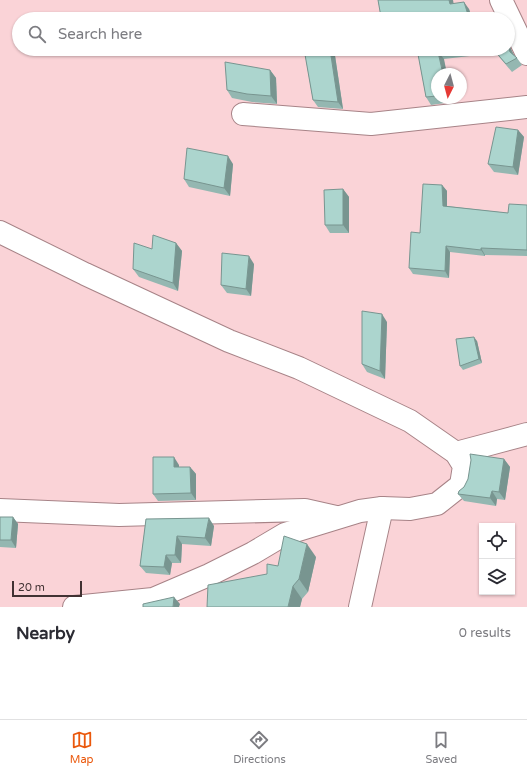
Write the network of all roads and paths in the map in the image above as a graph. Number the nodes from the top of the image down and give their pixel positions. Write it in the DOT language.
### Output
graph roads {
  1 [pos="501,0"];
  2 [pos="507,12"];
  3 [pos="515,29"];
  4 [pos="527,54"];
  5 [pos="527,106"];
  6 [pos="243,114"];
  7 [pos="0,232"];
  8 [pos="527,434"];
  9 [pos="456,453"];
  10 [pos="382,508"];
  11 [pos="0,510"];
  12 [pos="336,517"];
  13 [pos="74,607"];
  14 [pos="360,607"];
  1 -- 2 [label="street"];
  3 -- 4 [label="street"];
  5 -- 6 [label="street"];
  7 -- 9 [label="street"];
  8 -- 9 [label="street"];
  9 -- 10 [label="street"];
  10 -- 12 [label="street"];
  10 -- 14 [label="street"];
  11 -- 12 [label="street"];
  12 -- 13 [label="street"];
}
